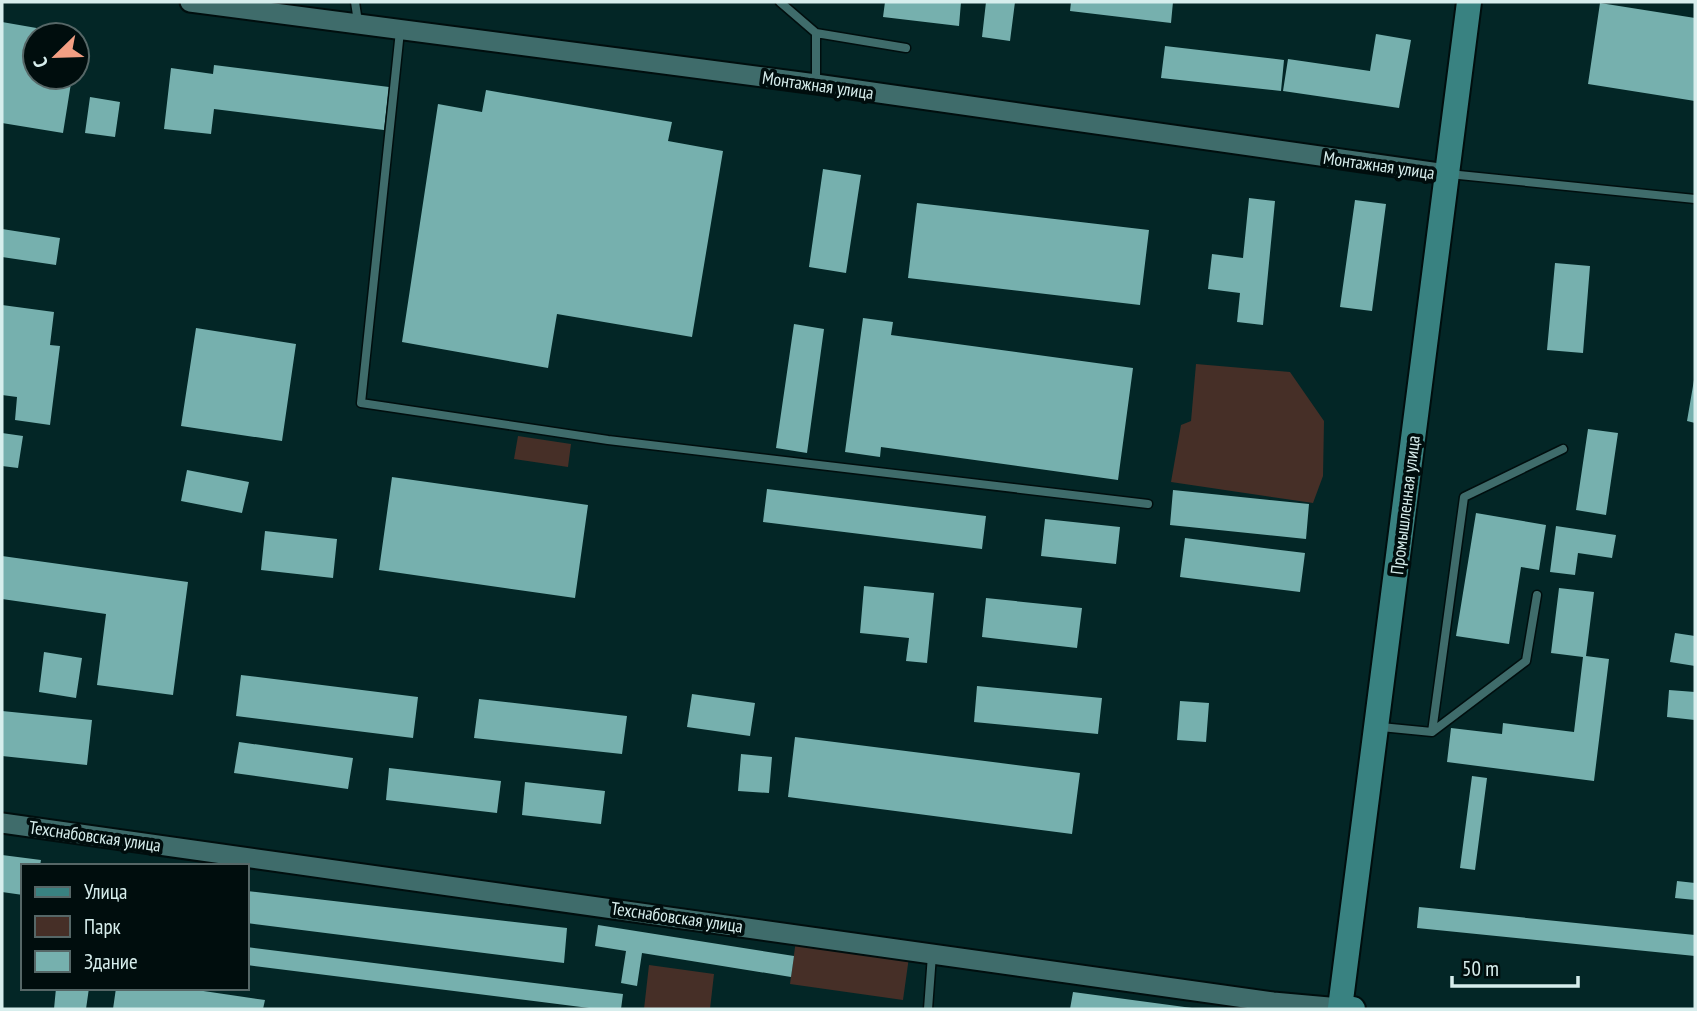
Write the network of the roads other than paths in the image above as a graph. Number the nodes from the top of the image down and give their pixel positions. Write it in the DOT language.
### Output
graph roads {
  1 [pos="190,2"];
  2 [pos="355,2"];
  3 [pos="780,2"];
  4 [pos="1469,2"];
  5 [pos="358,24"];
  6 [pos="400,31"];
  7 [pos="816,33"];
  8 [pos="906,48"];
  9 [pos="816,84"];
  10 [pos="1446,174"];
  11 [pos="1695,199"];
  12 [pos="1563,449"];
  13 [pos="1148,504"];
  14 [pos="1537,594"];
  15 [pos="1378,726"];
  16 [pos="1432,732"];
  17 [pos="2,823"];
  18 [pos="932,953"];
  19 [pos="928,1009"];
  20 [pos="1344,1009"];
  1 -- 5 [label="street, Монтажная улица"];
  2 -- 5 [label="lane"];
  3 -- 7 [label="lane"];
  4 -- 10 [label="main road, Промышленная улица"];
  5 -- 6 [label="street, Монтажная улица"];
  6 -- 9 [label="street, Монтажная улица"];
  6 -- 13 [label="lane"];
  7 -- 8 [label="lane"];
  7 -- 9 [label="lane"];
  9 -- 10 [label="street, Монтажная улица"];
  10 -- 11 [label="lane"];
  10 -- 15 [label="main road, Промышленная улица"];
  12 -- 16 [label="lane"];
  14 -- 16 [label="lane"];
  15 -- 16 [label="lane"];
  15 -- 20 [label="main road, Промышленная улица"];
  17 -- 18 [label="street, Техснабовская улица"];
  18 -- 19 [label="lane"];
  18 -- 20 [label="street, Техснабовская улица"];
}
